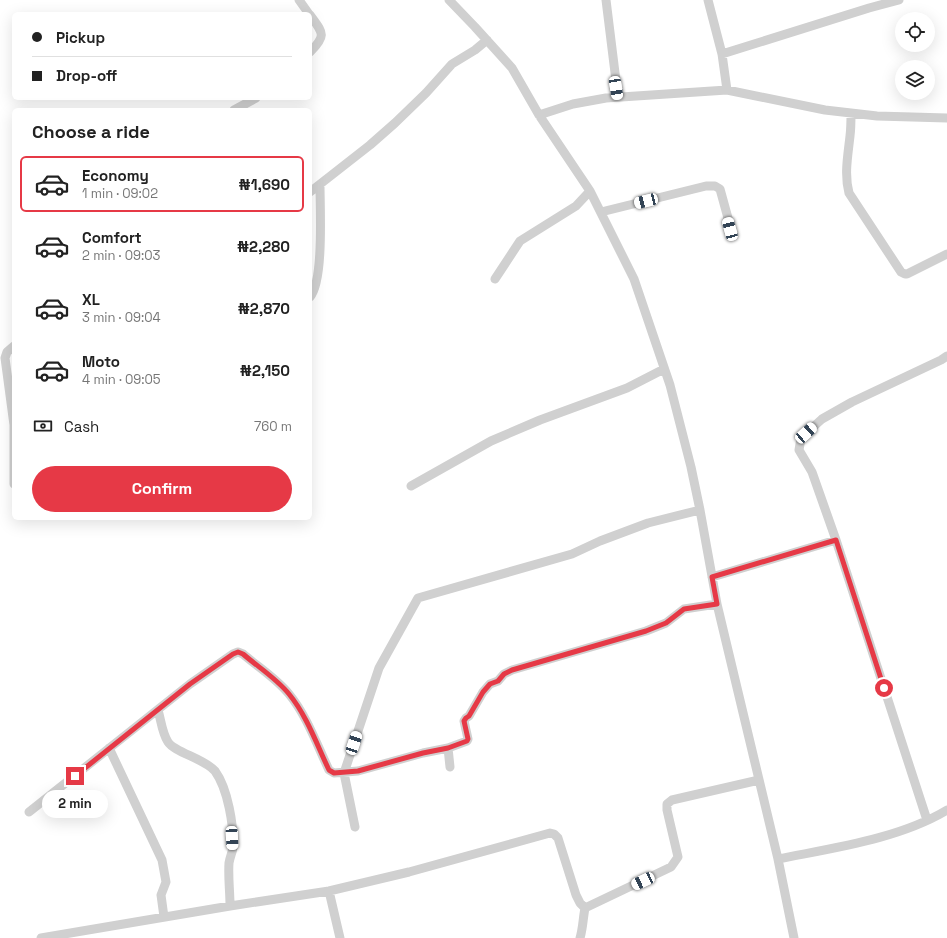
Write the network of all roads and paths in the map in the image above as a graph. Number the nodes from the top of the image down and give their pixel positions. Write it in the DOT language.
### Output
graph roads {
  1 [pos="299,0"];
  2 [pos="449,0"];
  3 [pos="606,0"];
  4 [pos="708,0"];
  5 [pos="899,0"];
  6 [pos="308,12"];
  7 [pos="312,18"];
  8 [pos="487,40"];
  9 [pos="312,50"];
  10 [pos="722,54"];
  11 [pos="727,90"];
  12 [pos="618,97"];
  13 [pos="252,100"];
  14 [pos="238,108"];
  15 [pos="851,114"];
  16 [pos="539,115"];
  17 [pos="947,118"];
  18 [pos="320,185"];
  19 [pos="312,191"];
  20 [pos="590,191"];
  21 [pos="601,212"];
  22 [pos="730,229"];
  23 [pos="947,254"];
  24 [pos="495,279"];
  25 [pos="312,294"];
  26 [pos="12,347"];
  27 [pos="3,354"];
  28 [pos="945,361"];
  29 [pos="664,369"];
  30 [pos="12,410"];
  31 [pos="411,486"];
  32 [pos="700,510"];
  33 [pos="836,540"];
  34 [pos="712,577"];
  35 [pos="717,604"];
  36 [pos="158,710"];
  37 [pos="109,748"];
  38 [pos="448,748"];
  39 [pos="450,767"];
  40 [pos="344,773"];
  41 [pos="759,780"];
  42 [pos="947,810"];
  43 [pos="28,812"];
  44 [pos="927,820"];
  45 [pos="355,827"];
  46 [pos="778,859"];
  47 [pos="329,891"];
  48 [pos="230,906"];
  49 [pos="585,908"];
  50 [pos="164,917"];
  51 [pos="41,938"];
  52 [pos="340,938"];
  53 [pos="580,938"];
  54 [pos="794,938"];
  1 -- 6 [label="street"];
  2 -- 8 [label="street"];
  3 -- 12 [label="street"];
  4 -- 10 [label="street"];
  5 -- 10 [label="street"];
  7 -- 9 [label="street"];
  8 -- 16 [label="street"];
  8 -- 18 [label="street"];
  10 -- 11 [label="street"];
  11 -- 12 [label="street"];
  11 -- 15 [label="street"];
  12 -- 16 [label="street"];
  13 -- 14 [label="street"];
  15 -- 17 [label="street"];
  15 -- 23 [label="street"];
  16 -- 20 [label="street"];
  18 -- 19 [label="street"];
  18 -- 25 [label="street"];
  20 -- 21 [label="street"];
  20 -- 24 [label="street"];
  21 -- 22 [label="street"];
  21 -- 29 [label="street"];
  26 -- 27 [label="street"];
  27 -- 30 [label="street"];
  28 -- 33 [label="street"];
  29 -- 31 [label="street"];
  29 -- 32 [label="street"];
  32 -- 34 [label="street"];
  32 -- 40 [label="street"];
  33 -- 34 [label="street"];
  33 -- 44 [label="street"];
  34 -- 35 [label="street"];
  35 -- 38 [label="street"];
  35 -- 41 [label="street"];
  36 -- 37 [label="street"];
  36 -- 40 [label="street"];
  36 -- 48 [label="street"];
  37 -- 43 [label="street"];
  37 -- 50 [label="street"];
  38 -- 39 [label="street"];
  38 -- 40 [label="street"];
  40 -- 45 [label="street"];
  41 -- 46 [label="street"];
  41 -- 49 [label="street"];
  42 -- 44 [label="street"];
  44 -- 46 [label="street"];
  46 -- 54 [label="street"];
  47 -- 48 [label="street"];
  47 -- 49 [label="street"];
  47 -- 52 [label="street"];
  48 -- 50 [label="street"];
  49 -- 53 [label="street"];
  50 -- 51 [label="street"];
}
